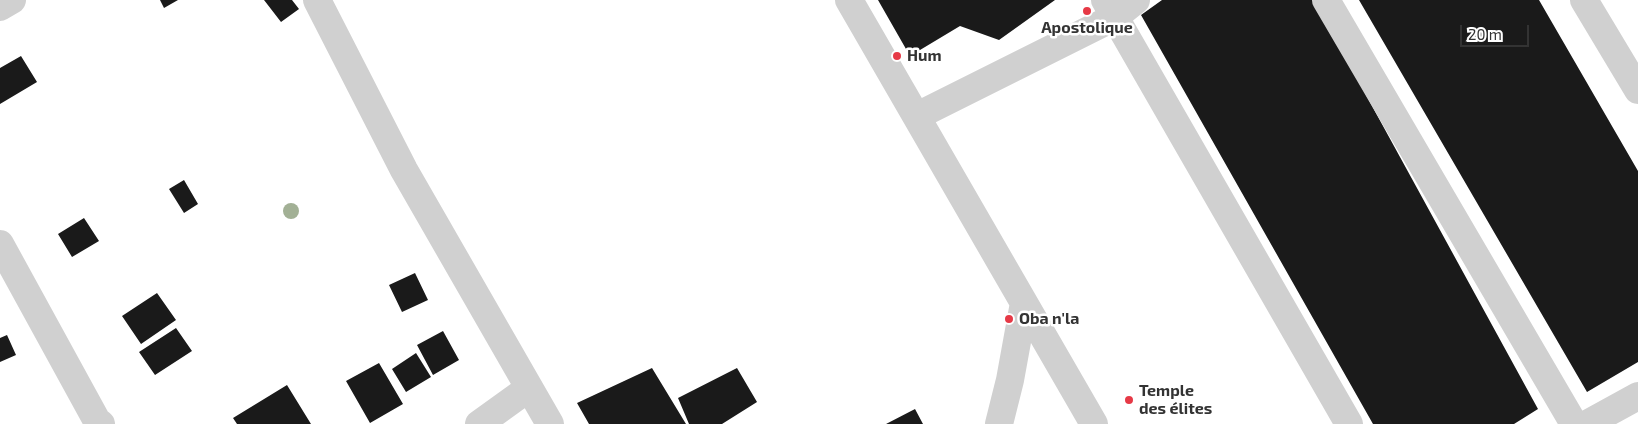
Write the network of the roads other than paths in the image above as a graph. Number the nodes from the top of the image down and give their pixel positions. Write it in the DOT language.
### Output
graph roads {
  1 [pos="12,0"];
  2 [pos="317,0"];
  3 [pos="850,0"];
  4 [pos="1136,0"];
  5 [pos="1326,0"];
  6 [pos="1584,0"];
  7 [pos="0,7"];
  8 [pos="1110,8"];
  9 [pos="1638,90"];
  10 [pos="917,116"];
  11 [pos="0,244"];
  12 [pos="1024,303"];
  13 [pos="529,388"];
  14 [pos="1638,396"];
  15 [pos="101,424"];
  16 [pos="479,424"];
  17 [pos="550,424"];
  18 [pos="999,424"];
  19 [pos="1094,424"];
  20 [pos="1349,424"];
  21 [pos="1574,424"];
  22 [pos="1587,424"];
  1 -- 7 [label="street"];
  2 -- 13 [label="street"];
  3 -- 10 [label="street"];
  4 -- 8 [label="street"];
  5 -- 21 [label="street"];
  6 -- 9 [label="street"];
  8 -- 10 [label="street"];
  8 -- 20 [label="street"];
  10 -- 12 [label="street"];
  11 -- 15 [label="street"];
  12 -- 18 [label="street"];
  12 -- 19 [label="street"];
  13 -- 16 [label="street"];
  13 -- 17 [label="street"];
  14 -- 22 [label="street"];
}
